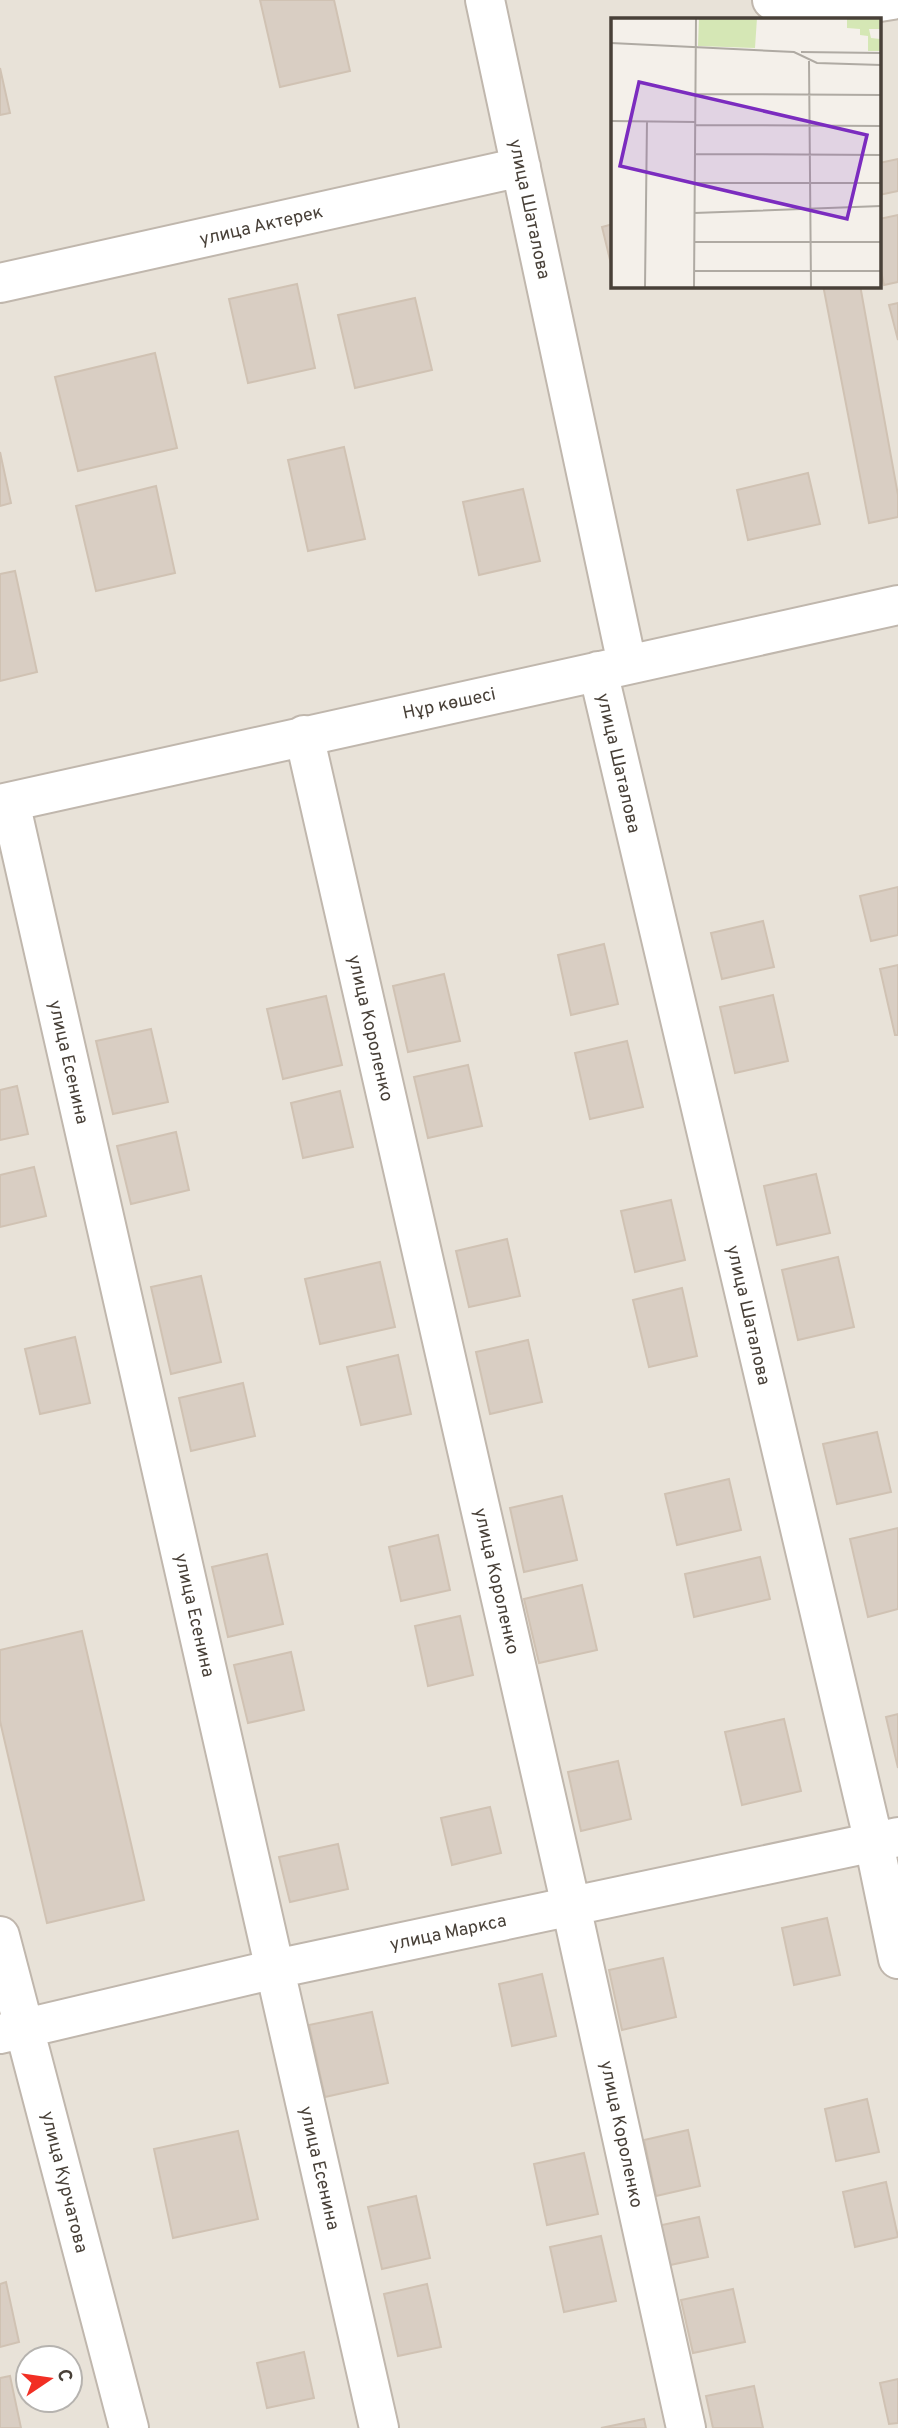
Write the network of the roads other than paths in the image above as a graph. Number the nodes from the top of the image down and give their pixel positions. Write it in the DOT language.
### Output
graph roads {
  1 [pos="485,0"];
  2 [pos="772,0"];
  3 [pos="892,0"];
  4 [pos="522,167"];
  5 [pos="0,283"];
  6 [pos="898,605"];
  7 [pos="612,668"];
  8 [pos="304,735"];
  9 [pos="5,803"];
  10 [pos="886,1840"];
  11 [pos="571,1906"];
  12 [pos="0,1937"];
  13 [pos="898,1959"];
  14 [pos="275,1969"];
  15 [pos="13,2031"];
  16 [pos="129,2428"];
  17 [pos="380,2428"];
  18 [pos="687,2428"];
  1 -- 4 [label="street, улица Шаталова"];
  2 -- 3 [label="street"];
  4 -- 5 [label="street, улица Актерек"];
  4 -- 7 [label="street, улица Шаталова"];
  6 -- 7 [label="street, Нұр көшесі"];
  7 -- 8 [label="street, Нұр көшесі"];
  7 -- 10 [label="street, улица Шаталова"];
  8 -- 9 [label="street, Нұр көшесі"];
  8 -- 11 [label="street, улица Короленко"];
  9 -- 14 [label="street, улица Есенина"];
  10 -- 11 [label="street, улица Маркса"];
  10 -- 13 [label="street, улица Шаталова"];
  11 -- 14 [label="street, улица Маркса"];
  11 -- 18 [label="street, улица Короленко"];
  12 -- 15 [label="street, улица Курчатова"];
  14 -- 15 [label="street, улица Маркса"];
  14 -- 17 [label="street, улица Есенина"];
  15 -- 16 [label="street, улица Курчатова"];
}
